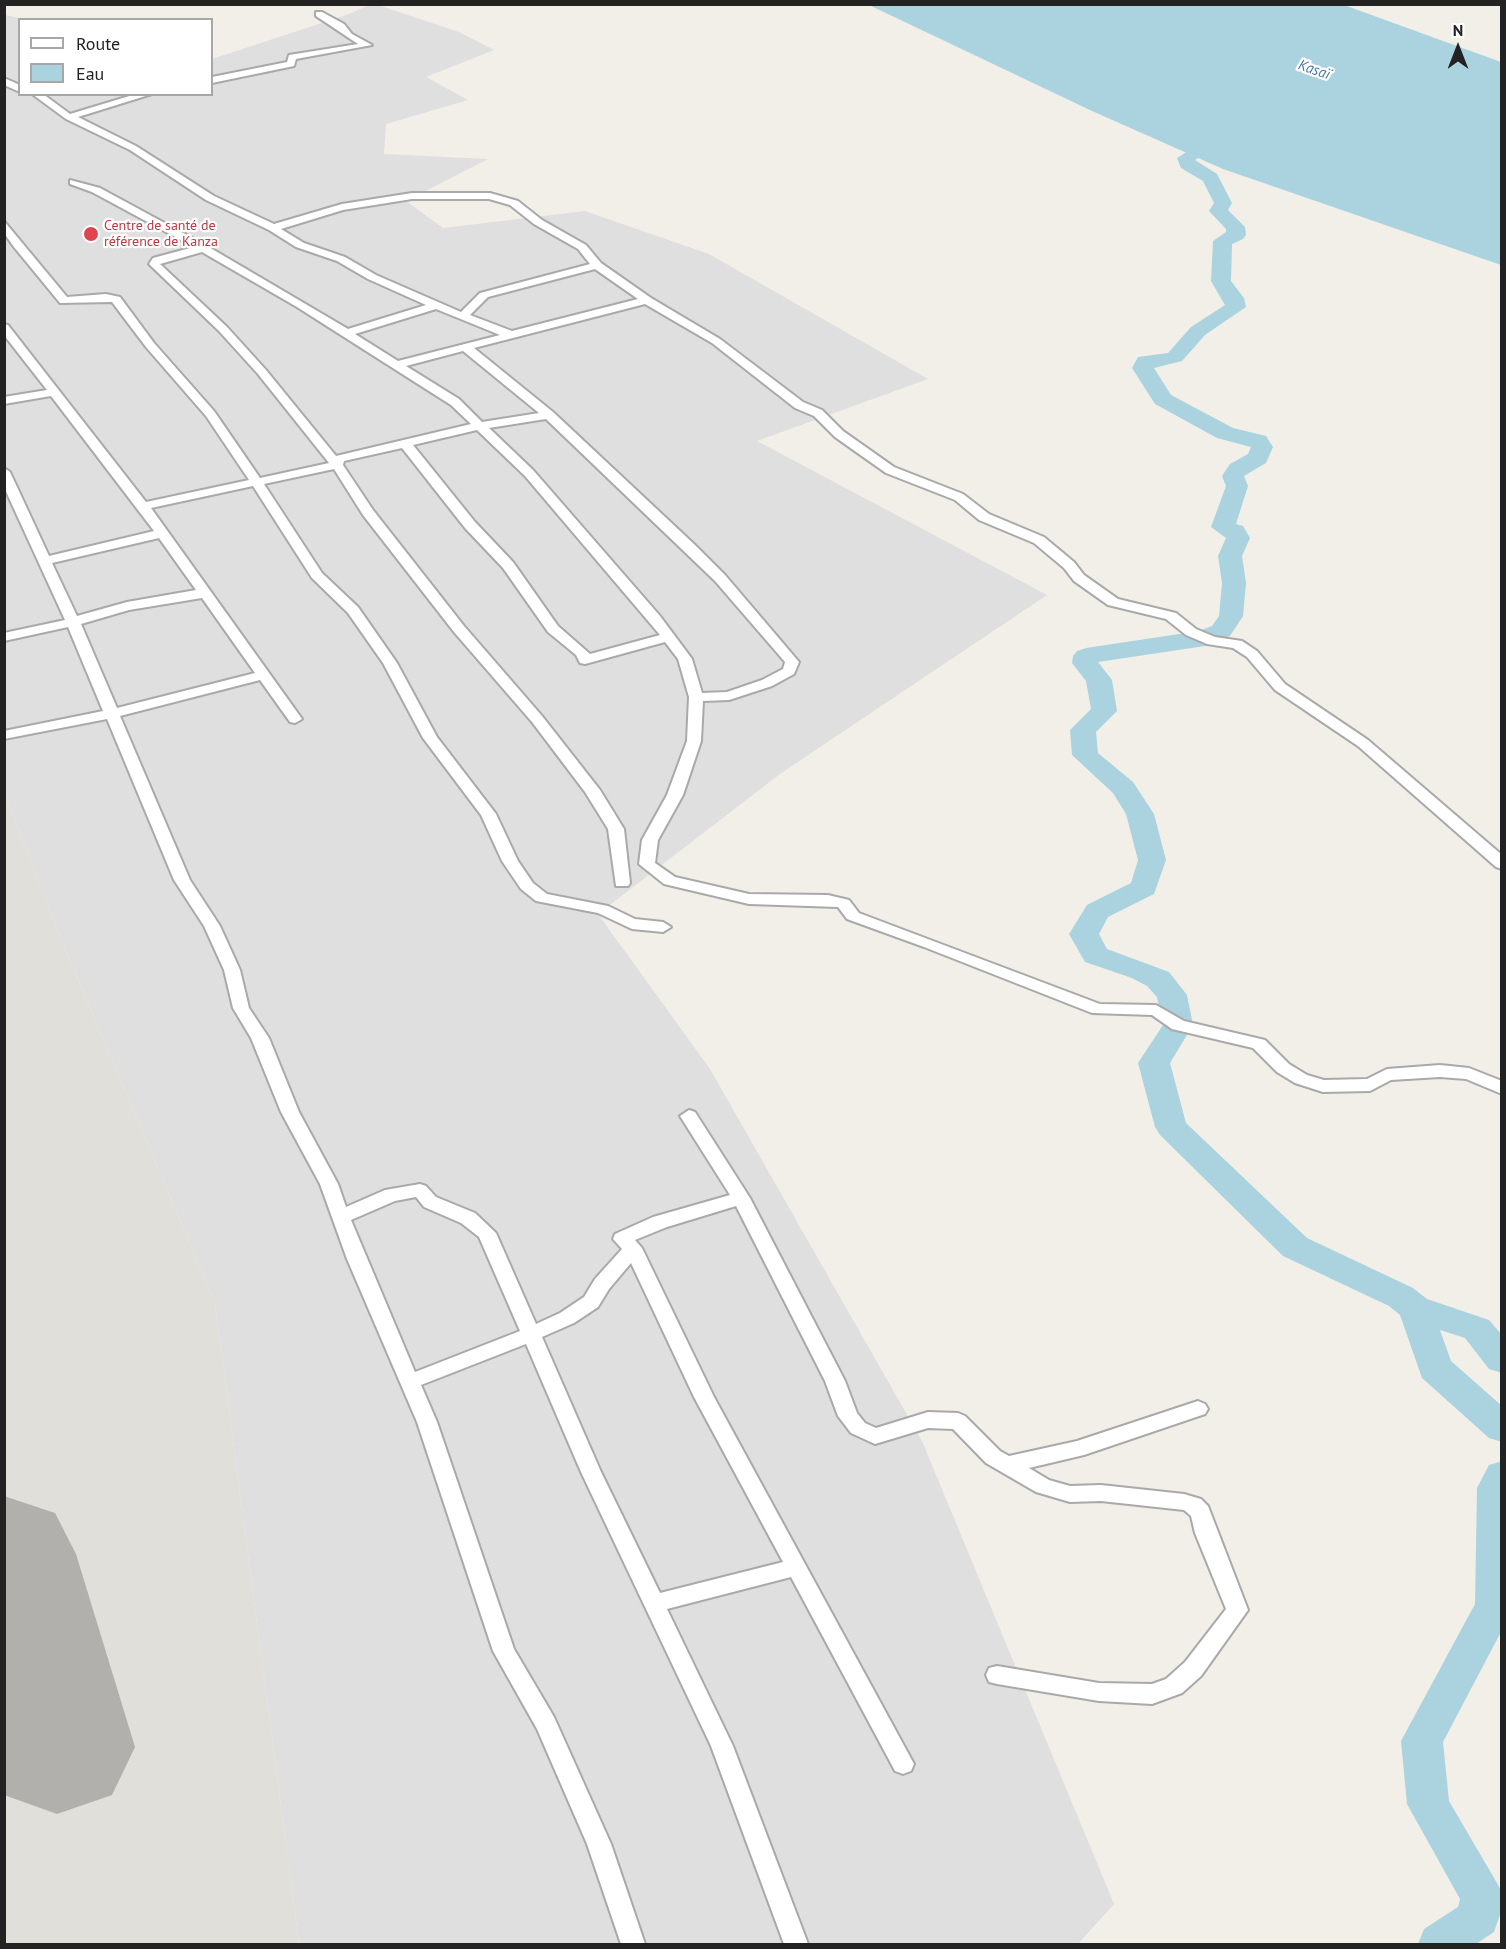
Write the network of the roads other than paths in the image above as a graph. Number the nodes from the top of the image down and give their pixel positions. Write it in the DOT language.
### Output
graph roads {
  1 [pos="319,14"];
  2 [pos="213,80"];
  3 [pos="4,81"];
  4 [pos="18,87"];
  5 [pos="39,96"];
  6 [pos="141,96"];
  7 [pos="69,117"];
  8 [pos="74,182"];
  9 [pos="4,224"];
  10 [pos="273,228"];
  11 [pos="203,248"];
  12 [pos="597,266"];
  13 [pos="646,300"];
  14 [pos="436,305"];
  15 [pos="463,316"];
  16 [pos="4,327"];
  17 [pos="345,334"];
  18 [pos="514,336"];
  19 [pos="465,347"];
  20 [pos="396,365"];
  21 [pos="54,392"];
  22 [pos="4,401"];
  23 [pos="549,415"];
  24 [pos="478,426"];
  25 [pos="406,445"];
  26 [pos="337,465"];
  27 [pos="4,472"];
  28 [pos="255,484"];
  29 [pos="143,506"];
  30 [pos="163,533"];
  31 [pos="43,561"];
  32 [pos="205,593"];
  33 [pos="73,622"];
  34 [pos="4,637"];
  35 [pos="669,637"];
  36 [pos="264,675"];
  37 [pos="696,697"];
  38 [pos="111,714"];
  39 [pos="295,719"];
  40 [pos="4,735"];
  41 [pos="1494,851"];
  42 [pos="1502,864"];
  43 [pos="622,883"];
  44 [pos="663,927"];
  45 [pos="1502,1088"];
  46 [pos="689,1116"];
  47 [pos="741,1198"];
  48 [pos="342,1216"];
  49 [pos="633,1248"];
  50 [pos="529,1335"];
  51 [pos="410,1382"];
  52 [pos="1198,1409"];
  53 [pos="1005,1465"];
  54 [pos="798,1567"];
  55 [pos="655,1604"];
  56 [pos="997,1675"];
  57 [pos="903,1764"];
  58 [pos="633,1944"];
  59 [pos="796,1944"];
  1 -- 2 [label="street"];
  3 -- 4 [label="street"];
  5 -- 7 [label="street"];
  6 -- 7 [label="street"];
  7 -- 10 [label="street"];
  8 -- 11 [label="street"];
  9 -- 28 [label="street"];
  10 -- 12 [label="street"];
  10 -- 14 [label="street"];
  11 -- 17 [label="street"];
  11 -- 26 [label="street"];
  12 -- 13 [label="street"];
  12 -- 15 [label="street"];
  13 -- 18 [label="street"];
  13 -- 41 [label="street"];
  14 -- 15 [label="street"];
  14 -- 17 [label="street"];
  15 -- 18 [label="street"];
  16 -- 21 [label="street"];
  17 -- 20 [label="street"];
  18 -- 19 [label="street"];
  19 -- 20 [label="street"];
  19 -- 23 [label="street"];
  20 -- 24 [label="street"];
  21 -- 22 [label="street"];
  21 -- 29 [label="street"];
  23 -- 24 [label="street"];
  23 -- 37 [label="street"];
  24 -- 25 [label="street"];
  24 -- 35 [label="street"];
  25 -- 26 [label="street"];
  25 -- 35 [label="street"];
  26 -- 28 [label="street"];
  26 -- 43 [label="street"];
  27 -- 31 [label="street"];
  28 -- 29 [label="street"];
  28 -- 44 [label="street"];
  29 -- 30 [label="street"];
  30 -- 31 [label="street"];
  30 -- 32 [label="street"];
  31 -- 33 [label="street"];
  32 -- 33 [label="street"];
  32 -- 36 [label="street"];
  33 -- 34 [label="street"];
  33 -- 38 [label="street"];
  35 -- 37 [label="street"];
  36 -- 38 [label="street"];
  36 -- 39 [label="street"];
  37 -- 45 [label="street"];
  38 -- 40 [label="street"];
  38 -- 48 [label="street"];
  41 -- 42 [label="street"];
  46 -- 47 [label="street"];
  47 -- 49 [label="street"];
  47 -- 53 [label="street"];
  48 -- 50 [label="street"];
  48 -- 51 [label="street"];
  49 -- 50 [label="street"];
  49 -- 54 [label="street"];
  50 -- 51 [label="street"];
  50 -- 55 [label="street"];
  51 -- 58 [label="street"];
  52 -- 53 [label="street"];
  53 -- 56 [label="street"];
  54 -- 55 [label="street"];
  54 -- 57 [label="street"];
  55 -- 59 [label="street"];
}
